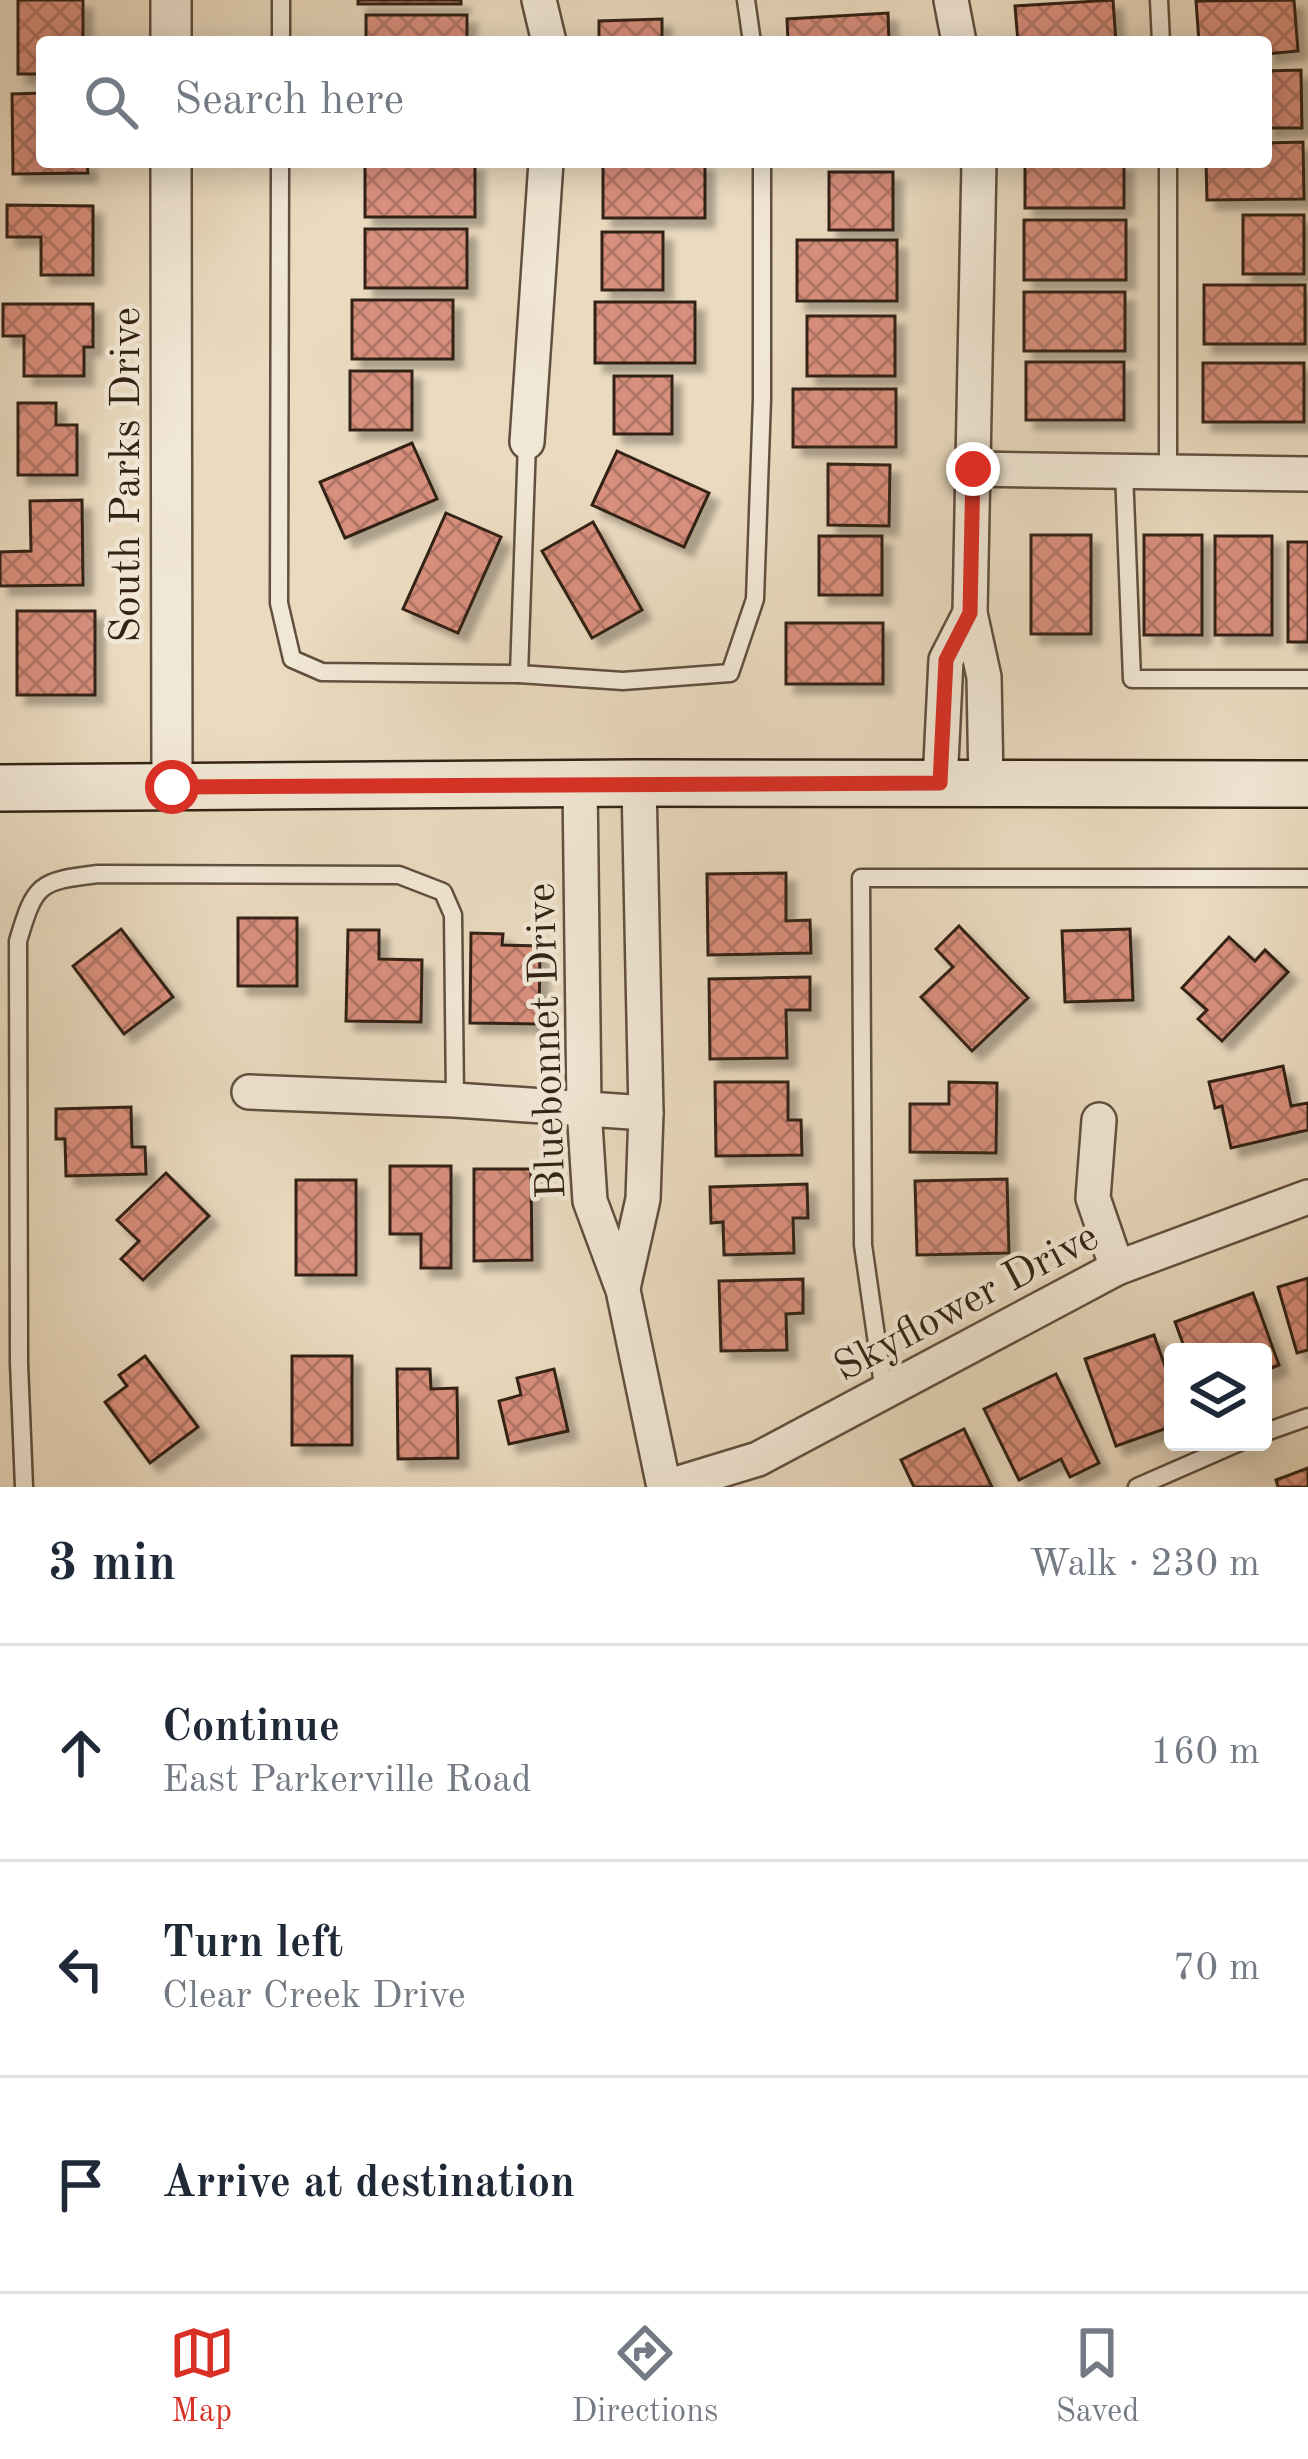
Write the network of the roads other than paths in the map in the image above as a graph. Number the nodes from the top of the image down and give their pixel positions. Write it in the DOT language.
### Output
graph roads {
  1 [pos="171,0"];
  2 [pos="281,0"];
  3 [pos="539,0"];
  4 [pos="746,0"];
  5 [pos="952,0"];
  6 [pos="1159,0"];
  7 [pos="171,36"];
  8 [pos="281,36"];
  9 [pos="548,36"];
  10 [pos="751,36"];
  11 [pos="958,36"];
  12 [pos="1161,36"];
  13 [pos="171,168"];
  14 [pos="280,168"];
  15 [pos="546,168"];
  16 [pos="762,168"];
  17 [pos="980,168"];
  18 [pos="1168,168"];
  19 [pos="527,442"];
  20 [pos="973,469"];
  21 [pos="1124,471"];
  22 [pos="1168,472"];
  23 [pos="1308,474"];
  24 [pos="970,613"];
  25 [pos="519,674"];
  26 [pos="1308,679"];
  27 [pos="639,783"];
  28 [pos="940,783"];
  29 [pos="986,783"];
  30 [pos="580,784"];
  31 [pos="1308,784"];
  32 [pos="172,787"];
  33 [pos="0,788"];
  34 [pos="1308,878"];
  35 [pos="249,1092"];
  36 [pos="455,1100"];
  37 [pos="584,1108"];
  38 [pos="646,1113"];
  39 [pos="1099,1120"];
  40 [pos="1308,1196"];
  41 [pos="1117,1268"];
  42 [pos="623,1290"];
  43 [pos="884,1392"];
  44 [pos="1308,1417"];
  45 [pos="1272,1430"];
  46 [pos="1219,1451"];
  47 [pos="24,1487"];
  48 [pos="665,1487"];
  49 [pos="1137,1487"];
  1 -- 7 [label="street"];
  2 -- 8 [label="lane"];
  3 -- 9 [label="street"];
  4 -- 10 [label="lane"];
  5 -- 11 [label="street"];
  6 -- 12 [label="lane"];
  13 -- 32 [label="street, South Parks Drive"];
  14 -- 25 [label="lane"];
  15 -- 19 [label="street"];
  16 -- 25 [label="lane"];
  17 -- 20 [label="street"];
  18 -- 22 [label="lane"];
  19 -- 25 [label="lane"];
  20 -- 21 [label="street"];
  20 -- 24 [label="street"];
  21 -- 22 [label="street"];
  21 -- 26 [label="lane"];
  22 -- 23 [label="street"];
  24 -- 28 [label="street"];
  24 -- 29 [label="street"];
  27 -- 28 [label="main road"];
  27 -- 30 [label="main road"];
  27 -- 38 [label="street, Bluebonnet Drive"];
  28 -- 29 [label="main road"];
  29 -- 31 [label="main road"];
  30 -- 32 [label="main road"];
  30 -- 37 [label="street, Bluebonnet Drive"];
  32 -- 33 [label="main road"];
  34 -- 43 [label="lane"];
  35 -- 36 [label="street"];
  36 -- 37 [label="street"];
  36 -- 47 [label="lane"];
  37 -- 38 [label="street"];
  37 -- 42 [label="street, Bluebonnet Drive"];
  38 -- 42 [label="street, Bluebonnet Drive"];
  39 -- 41 [label="street"];
  40 -- 41 [label="street, Skyflower Drive"];
  41 -- 43 [label="street, Skyflower Drive"];
  42 -- 48 [label="street, Bluebonnet Drive"];
  43 -- 48 [label="street, Skyflower Drive"];
  44 -- 45 [label="lane"];
  46 -- 49 [label="lane"];
}
